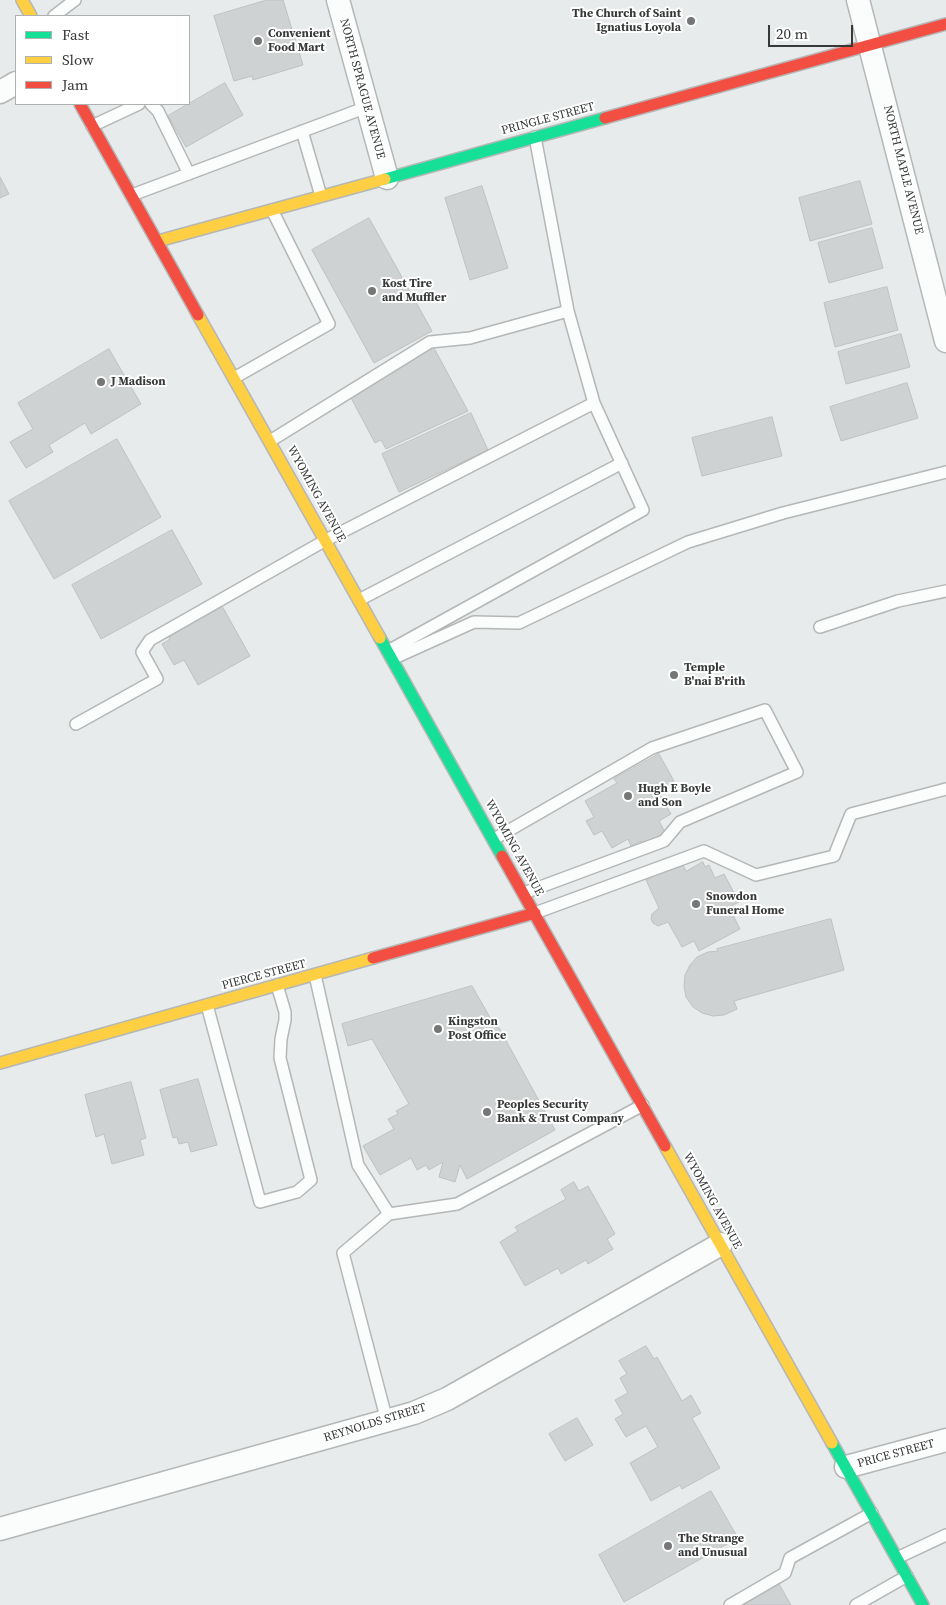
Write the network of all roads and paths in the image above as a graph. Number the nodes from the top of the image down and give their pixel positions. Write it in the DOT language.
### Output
graph roads {
  1 [pos="22,0"];
  2 [pos="75,0"];
  3 [pos="338,0"];
  4 [pos="858,0"];
  5 [pos="30,15"];
  6 [pos="55,15"];
  7 [pos="946,24"];
  8 [pos="870,44"];
  9 [pos="15,84"];
  10 [pos="0,92"];
  11 [pos="81,105"];
  12 [pos="137,105"];
  13 [pos="152,105"];
  14 [pos="367,107"];
  15 [pos="92,126"];
  16 [pos="302,131"];
  17 [pos="535,137"];
  18 [pos="189,174"];
  19 [pos="387,178"];
  20 [pos="132,195"];
  21 [pos="321,196"];
  22 [pos="272,210"];
  23 [pos="158,242"];
  24 [pos="568,311"];
  25 [pos="946,341"];
  26 [pos="234,378"];
  27 [pos="594,403"];
  28 [pos="270,441"];
  29 [pos="622,463"];
  30 [pos="946,472"];
  31 [pos="326,540"];
  32 [pos="946,591"];
  33 [pos="359,600"];
  34 [pos="820,627"];
  35 [pos="390,655"];
  36 [pos="76,724"];
  37 [pos="946,789"];
  38 [pos="494,839"];
  39 [pos="524,893"];
  40 [pos="535,913"];
  41 [pos="315,975"];
  42 [pos="277,985"];
  43 [pos="207,1005"];
  44 [pos="0,1063"];
  45 [pos="642,1105"];
  46 [pos="389,1214"];
  47 [pos="721,1244"];
  48 [pos="387,1421"];
  49 [pos="946,1440"];
  50 [pos="846,1467"];
  51 [pos="872,1513"];
  52 [pos="0,1529"];
  53 [pos="946,1535"];
  54 [pos="897,1558"];
  55 [pos="907,1576"];
  56 [pos="730,1605"];
  57 [pos="856,1605"];
  58 [pos="923,1605"];
  1 -- 5 [label="main road"];
  2 -- 6 [label="lane"];
  3 -- 14 [label="street, NORTH SPRAGUE AVENUE"];
  4 -- 8 [label="street, NORTH MAPLE AVENUE"];
  7 -- 8 [label="main road, PRINGLE STREET"];
  8 -- 17 [label="main road, PRINGLE STREET"];
  8 -- 25 [label="street, NORTH MAPLE AVENUE"];
  9 -- 10 [label="street"];
  11 -- 15 [label="main road, WYOMING AVENUE"];
  12 -- 15 [label="lane"];
  13 -- 18 [label="lane"];
  14 -- 16 [label="lane"];
  14 -- 19 [label="street, NORTH SPRAGUE AVENUE"];
  15 -- 20 [label="main road, WYOMING AVENUE"];
  16 -- 18 [label="lane"];
  16 -- 21 [label="lane"];
  17 -- 19 [label="main road, PRINGLE STREET"];
  17 -- 24 [label="lane"];
  18 -- 20 [label="lane"];
  19 -- 21 [label="main road, PRINGLE STREET"];
  20 -- 23 [label="main road, WYOMING AVENUE"];
  21 -- 22 [label="main road, PRINGLE STREET"];
  22 -- 23 [label="main road, PRINGLE STREET"];
  22 -- 26 [label="lane"];
  23 -- 26 [label="main road, WYOMING AVENUE"];
  24 -- 27 [label="lane"];
  24 -- 28 [label="lane"];
  26 -- 28 [label="main road, WYOMING AVENUE"];
  27 -- 29 [label="lane"];
  27 -- 31 [label="lane"];
  28 -- 31 [label="main road, WYOMING AVENUE"];
  29 -- 33 [label="lane"];
  29 -- 35 [label="lane"];
  30 -- 35 [label="lane"];
  31 -- 33 [label="main road, WYOMING AVENUE"];
  31 -- 36 [label="lane"];
  32 -- 34 [label="lane"];
  33 -- 35 [label="main road, WYOMING AVENUE"];
  35 -- 38 [label="main road, WYOMING AVENUE"];
  37 -- 40 [label="lane"];
  38 -- 39 [label="main road, WYOMING AVENUE"];
  38 -- 39 [label="lane"];
  39 -- 40 [label="main road, WYOMING AVENUE"];
  40 -- 41 [label="main road, PIERCE STREET"];
  40 -- 45 [label="main road, WYOMING AVENUE"];
  41 -- 42 [label="main road, PIERCE STREET"];
  41 -- 46 [label="lane"];
  42 -- 43 [label="main road, PIERCE STREET"];
  42 -- 43 [label="lane"];
  43 -- 44 [label="main road, PIERCE STREET"];
  45 -- 46 [label="lane"];
  45 -- 47 [label="main road, WYOMING AVENUE"];
  46 -- 48 [label="lane"];
  47 -- 48 [label="street, REYNOLDS STREET"];
  47 -- 50 [label="main road, WYOMING AVENUE"];
  48 -- 52 [label="street, REYNOLDS STREET"];
  49 -- 50 [label="street, PRICE STREET"];
  50 -- 51 [label="main road, WYOMING AVENUE"];
  51 -- 54 [label="main road, WYOMING AVENUE"];
  51 -- 56 [label="lane"];
  53 -- 54 [label="lane"];
  54 -- 55 [label="main road, WYOMING AVENUE"];
  55 -- 57 [label="lane"];
  55 -- 58 [label="main road, WYOMING AVENUE"];
}
